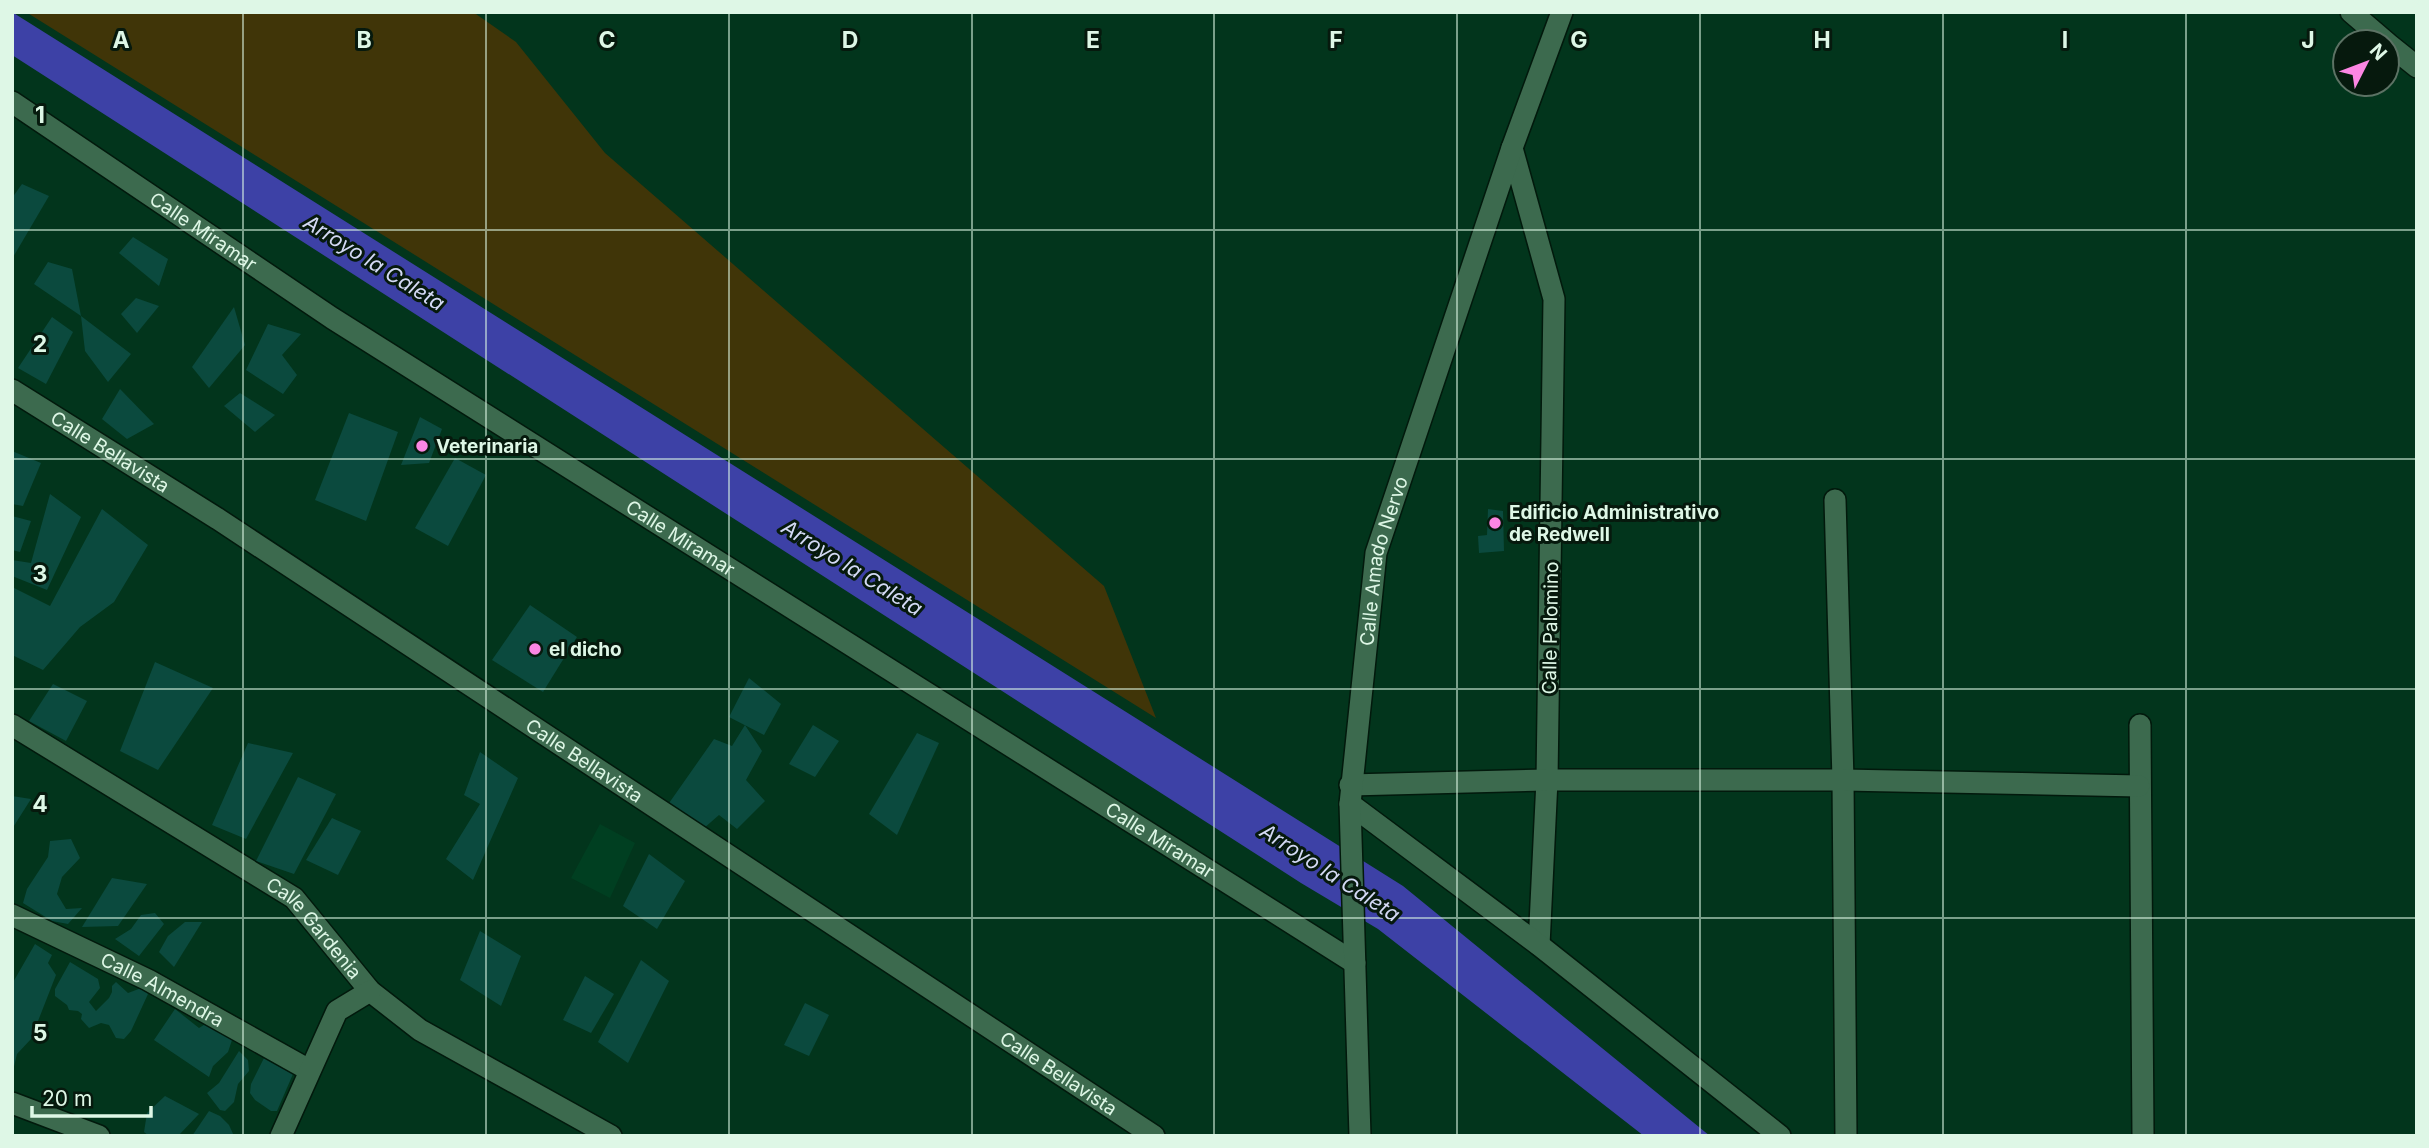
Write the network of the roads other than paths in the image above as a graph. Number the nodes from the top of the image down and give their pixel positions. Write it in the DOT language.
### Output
graph roads {
  1 [pos="1562,12"];
  2 [pos="2351,12"];
  3 [pos="2370,28"];
  4 [pos="2401,54"];
  5 [pos="2417,67"];
  6 [pos="12,102"];
  7 [pos="1512,148"];
  8 [pos="12,390"];
  9 [pos="1835,500"];
  10 [pos="12,725"];
  11 [pos="2140,725"];
  12 [pos="1547,780"];
  13 [pos="1843,780"];
  14 [pos="2139,786"];
  15 [pos="1350,794"];
  16 [pos="12,915"];
  17 [pos="1539,945"];
  18 [pos="1355,962"];
  19 [pos="370,991"];
  20 [pos="309,1070"];
  21 [pos="12,1103"];
  22 [pos="99,1136"];
  23 [pos="281,1136"];
  24 [pos="611,1136"];
  25 [pos="1154,1136"];
  26 [pos="1360,1136"];
  27 [pos="1780,1136"];
  28 [pos="1846,1136"];
  29 [pos="2143,1136"];
  1 -- 7 [label="street, Calle Amado Nervo"];
  2 -- 3 [label="street"];
  4 -- 5 [label="street"];
  6 -- 18 [label="street, Calle Miramar"];
  7 -- 12 [label="street, Calle Palomino"];
  7 -- 15 [label="street, Calle Amado Nervo"];
  8 -- 25 [label="street, Calle Bellavista"];
  9 -- 13 [label="street"];
  10 -- 19 [label="street, Calle Gardenia"];
  11 -- 14 [label="street"];
  12 -- 13 [label="street"];
  12 -- 15 [label="street"];
  12 -- 17 [label="street, Calle Palomino"];
  13 -- 14 [label="street"];
  13 -- 28 [label="street"];
  14 -- 29 [label="street"];
  15 -- 17 [label="street"];
  15 -- 18 [label="street, Calle Amado Nervo"];
  16 -- 20 [label="street, Calle Almendra"];
  17 -- 27 [label="street"];
  18 -- 26 [label="street, Calle Amado Nervo"];
  19 -- 20 [label="street"];
  19 -- 24 [label="street, Calle Gardenia"];
  20 -- 23 [label="street"];
  21 -- 22 [label="street"];
}
